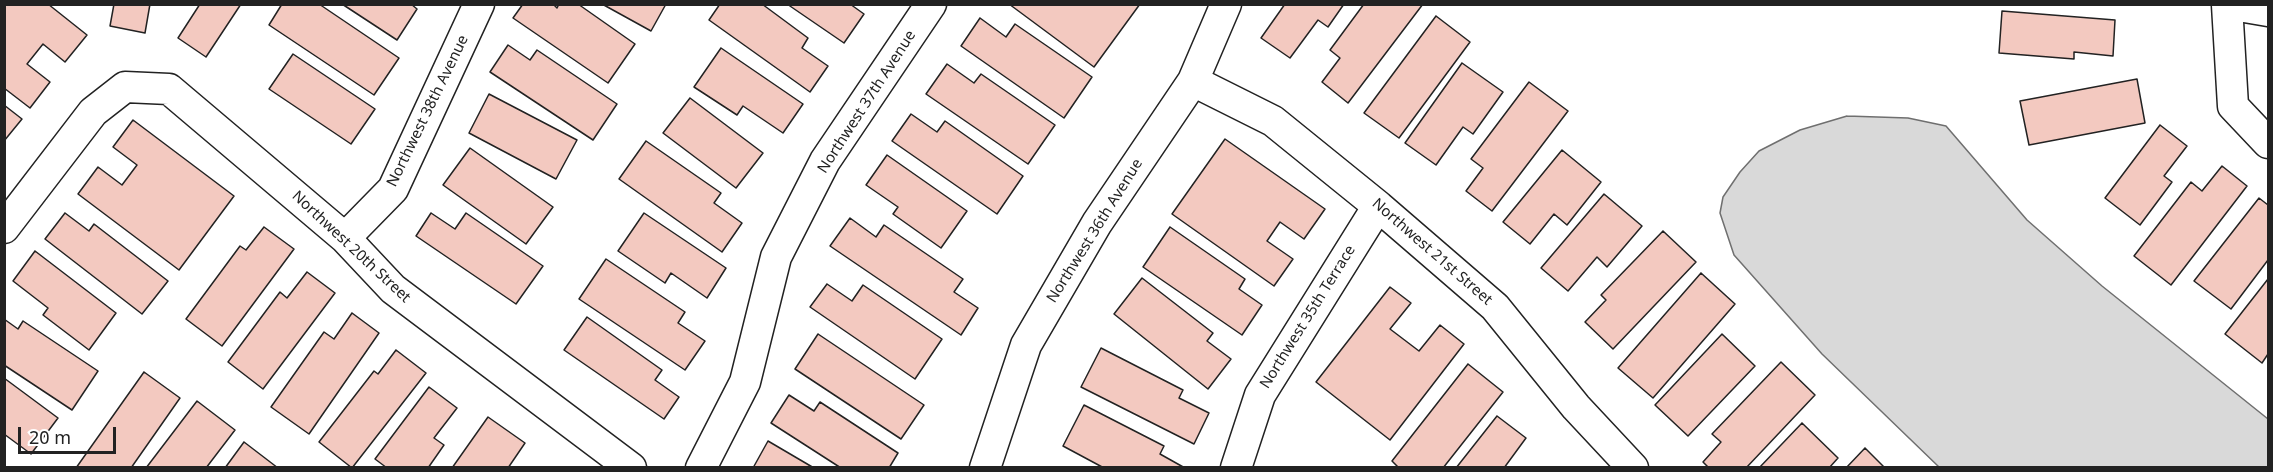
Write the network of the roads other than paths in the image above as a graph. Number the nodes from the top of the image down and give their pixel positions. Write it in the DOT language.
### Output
graph roads {
  1 [pos="479,4"];
  2 [pos="931,4"];
  3 [pos="1226,4"];
  4 [pos="2227,5"];
  5 [pos="2268,11"];
  6 [pos="1193,81"];
  7 [pos="2268,143"];
  8 [pos="1378,206"];
  9 [pos="4,228"];
  10 [pos="345,238"];
  11 [pos="631,468"];
  12 [pos="701,468"];
  13 [pos="985,468"];
  14 [pos="1236,468"];
  15 [pos="1633,468"];
  1 -- 10 [label="street, Northwest 38th Avenue"];
  2 -- 12 [label="street, Northwest 37th Avenue"];
  3 -- 6 [label="street, Northwest 36th Avenue"];
  4 -- 5 [label="street"];
  4 -- 7 [label="street"];
  6 -- 8 [label="street, Northwest 21st Street"];
  6 -- 13 [label="street, Northwest 36th Avenue"];
  8 -- 14 [label="street, Northwest 35th Terrace"];
  8 -- 15 [label="street, Northwest 21st Street"];
  9 -- 10 [label="street, Northwest 20th Street"];
  10 -- 11 [label="street, Northwest 20th Street"];
}
